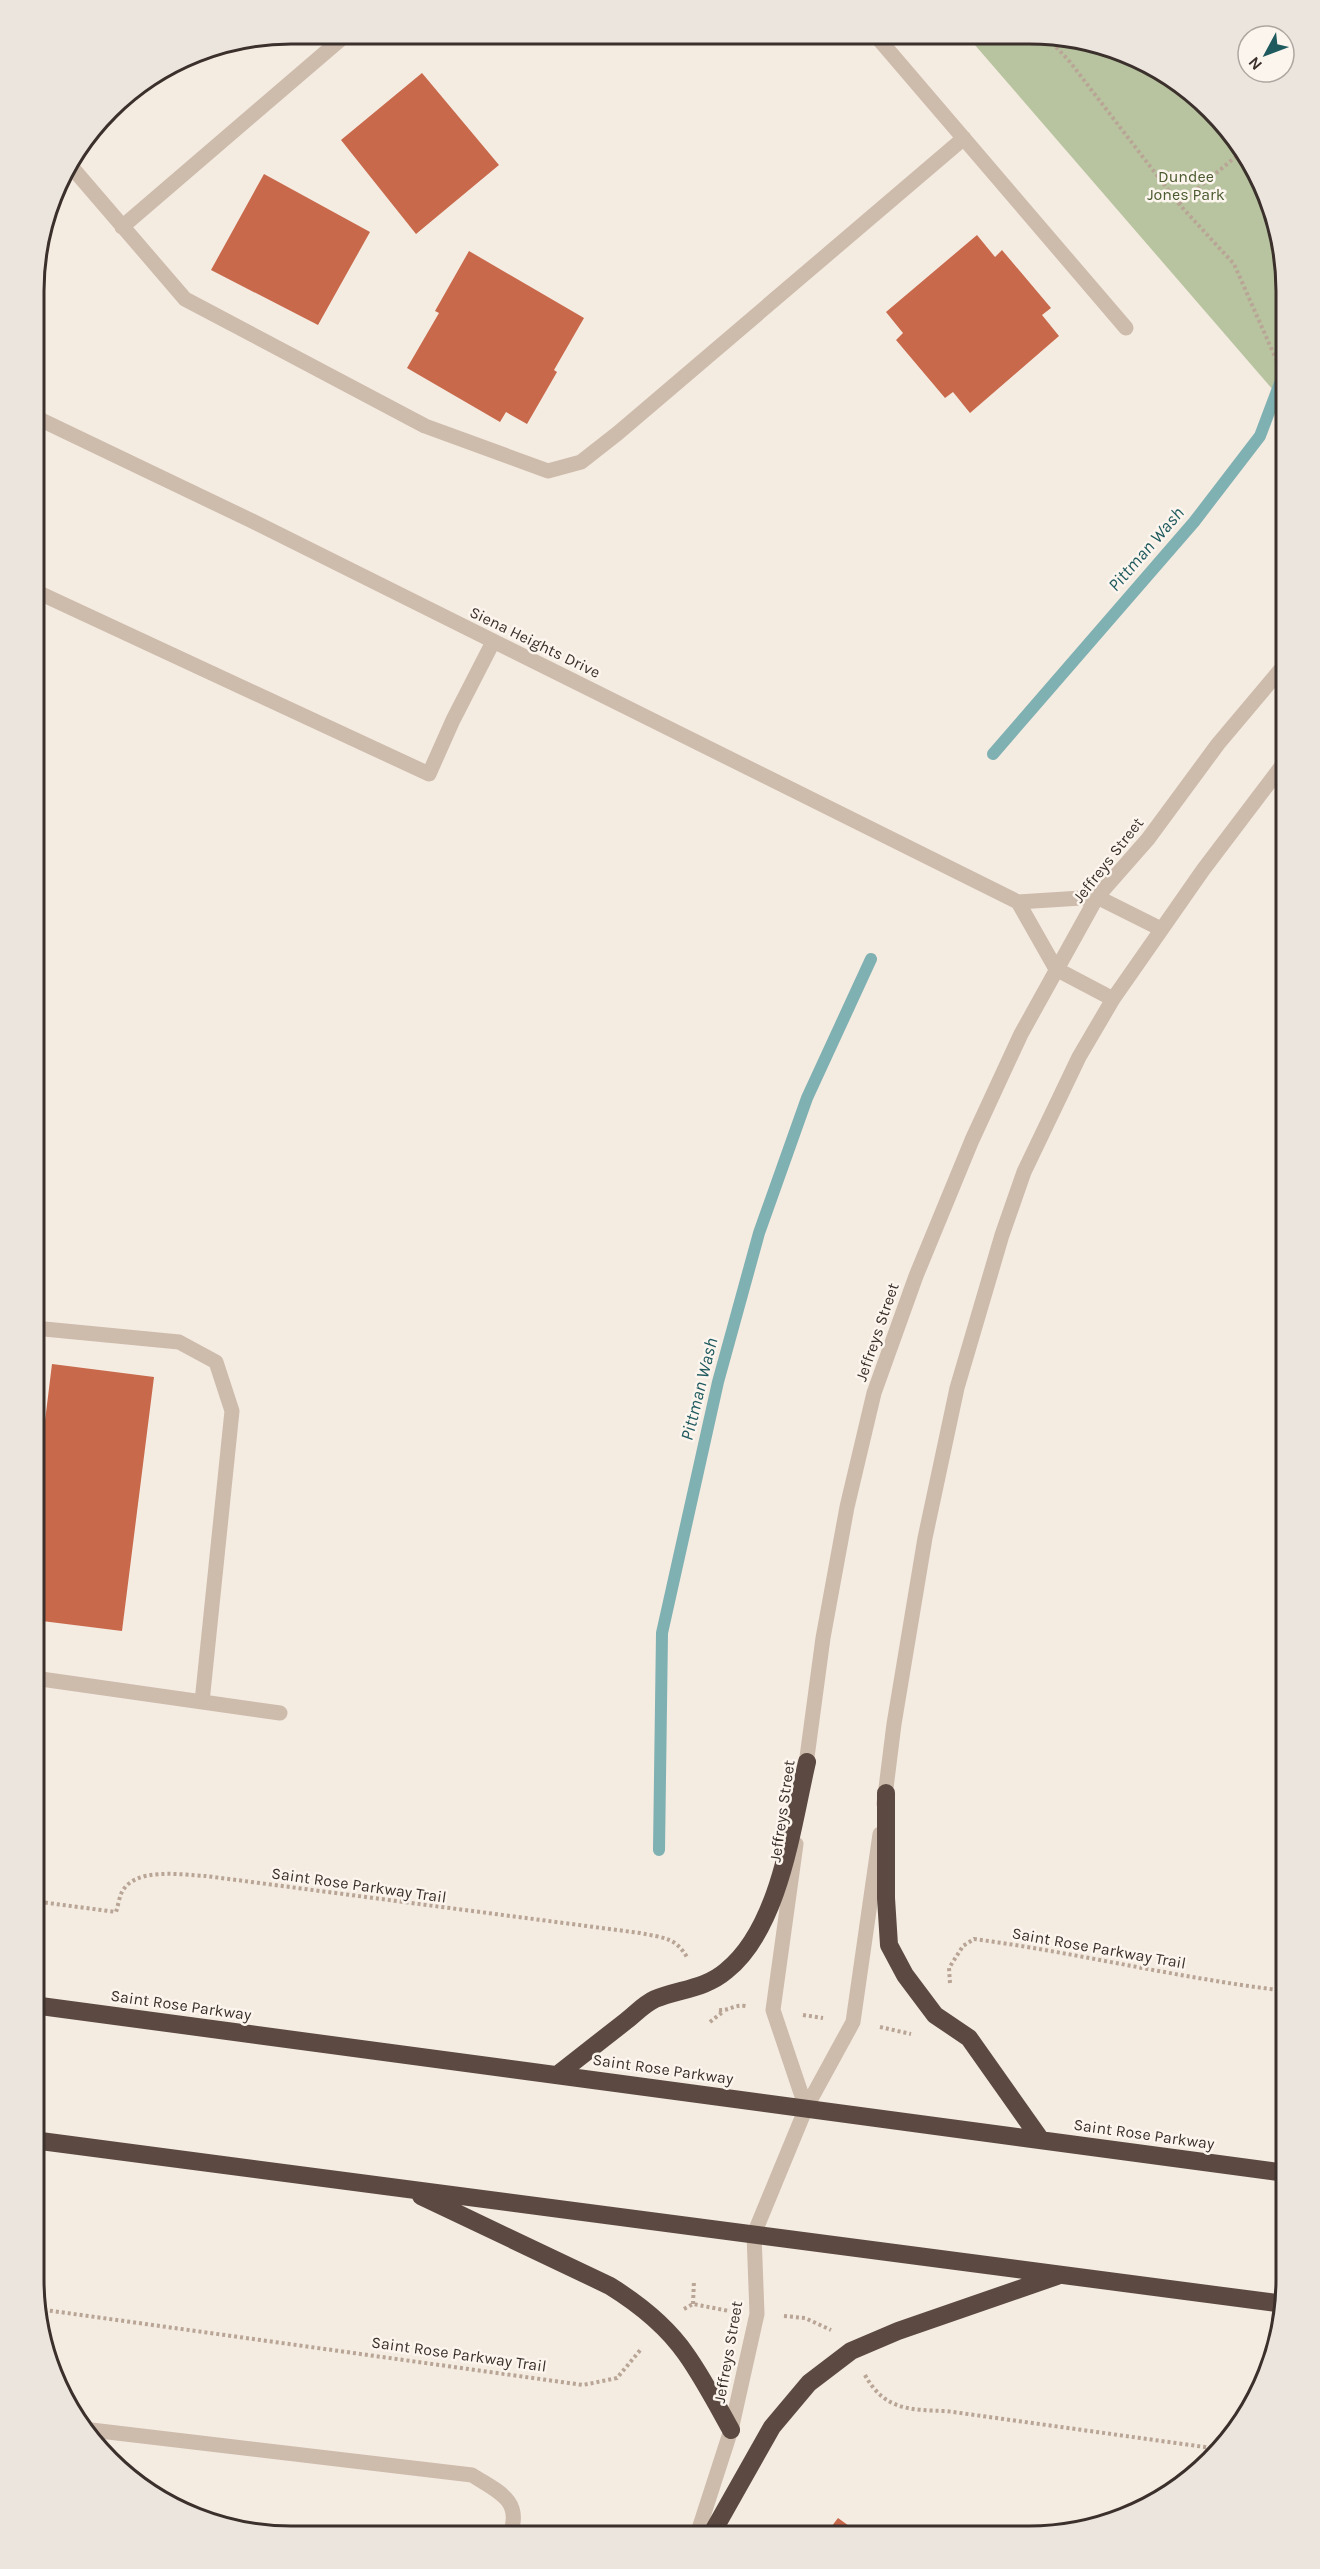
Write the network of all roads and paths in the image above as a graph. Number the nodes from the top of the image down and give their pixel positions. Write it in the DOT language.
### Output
graph roads {
  1 [pos="335,44"];
  2 [pos="884,44"];
  3 [pos="1055,45"];
  4 [pos="964,138"];
  5 [pos="1237,156"];
  6 [pos="75,171"];
  7 [pos="1179,204"];
  8 [pos="122,227"];
  9 [pos="1126,328"];
  10 [pos="1276,359"];
  11 [pos="44,421"];
  12 [pos="44,595"];
  13 [pos="493,642"];
  14 [pos="1276,675"];
  15 [pos="1276,774"];
  16 [pos="1097,897"];
  17 [pos="1018,902"];
  18 [pos="1161,929"];
  19 [pos="1056,969"];
  20 [pos="1113,999"];
  21 [pos="44,1329"];
  22 [pos="44,1679"];
  23 [pos="202,1702"];
  24 [pos="280,1713"];
  25 [pos="807,1762"];
  26 [pos="886,1793"];
  27 [pos="44,1902"];
  28 [pos="690,1962"];
  29 [pos="951,1987"];
  30 [pos="1276,1990"];
  31 [pos="44,2005"];
  32 [pos="738,2005"];
  33 [pos="773,2010"];
  34 [pos="725,2011"];
  35 [pos="710,2022"];
  36 [pos="853,2022"];
  37 [pos="918,2035"];
  38 [pos="557,2075"];
  39 [pos="806,2108"];
  40 [pos="1041,2140"];
  41 [pos="44,2141"];
  42 [pos="1276,2172"];
  43 [pos="406,2189"];
  44 [pos="754,2234"];
  45 [pos="1059,2275"];
  46 [pos="694,2280"];
  47 [pos="1275,2303"];
  48 [pos="693,2304"];
  49 [pos="46,2310"];
  50 [pos="805,2318"];
  51 [pos="841,2334"];
  52 [pos="646,2344"];
  53 [pos="865,2373"];
  54 [pos="732,2430"];
  55 [pos="95,2431"];
  56 [pos="1209,2448"];
  57 [pos="513,2526"];
  58 [pos="700,2526"];
  59 [pos="716,2526"];
  1 -- 8 [label="street"];
  2 -- 4 [label="street"];
  3 -- 7 [label="path"];
  4 -- 8 [label="street"];
  4 -- 9 [label="street"];
  5 -- 7 [label="path"];
  6 -- 8 [label="street"];
  7 -- 10 [label="path"];
  11 -- 13 [label="street, Siena Heights Drive"];
  12 -- 13 [label="street"];
  13 -- 17 [label="street, Siena Heights Drive"];
  14 -- 16 [label="street, Jeffreys Street"];
  15 -- 18 [label="street, Jeffreys Street"];
  16 -- 17 [label="street, Siena Heights Drive"];
  16 -- 18 [label="street"];
  16 -- 19 [label="street, Jeffreys Street"];
  17 -- 19 [label="street"];
  18 -- 20 [label="street, Jeffreys Street"];
  19 -- 20 [label="street"];
  19 -- 25 [label="street, Jeffreys Street"];
  20 -- 26 [label="street, Jeffreys Street"];
  21 -- 23 [label="street"];
  22 -- 23 [label="street"];
  23 -- 24 [label="street"];
  25 -- 33 [label="street, Jeffreys Street"];
  25 -- 38 [label="highway"];
  26 -- 36 [label="street, Jeffreys Street"];
  26 -- 40 [label="highway"];
  27 -- 28 [label="path, Saint Rose Parkway Trail"];
  29 -- 30 [label="path, Saint Rose Parkway Trail"];
  31 -- 38 [label="highway, Saint Rose Parkway"];
  32 -- 33 [label="path"];
  33 -- 36 [label="path"];
  33 -- 39 [label="street, Jeffreys Street"];
  34 -- 35 [label="path"];
  36 -- 37 [label="path"];
  36 -- 39 [label="street, Jeffreys Street"];
  38 -- 39 [label="highway, Saint Rose Parkway"];
  39 -- 40 [label="highway, Saint Rose Parkway"];
  39 -- 44 [label="street, Jeffreys Street"];
  40 -- 42 [label="highway, Saint Rose Parkway"];
  41 -- 43 [label="highway"];
  43 -- 44 [label="highway"];
  43 -- 54 [label="highway"];
  44 -- 45 [label="highway"];
  44 -- 54 [label="street, Jeffreys Street"];
  45 -- 47 [label="highway"];
  45 -- 59 [label="highway"];
  46 -- 48 [label="path"];
  49 -- 52 [label="path, Saint Rose Parkway Trail"];
  50 -- 51 [label="path"];
  53 -- 56 [label="path"];
  54 -- 58 [label="street, Jeffreys Street"];
  55 -- 57 [label="street"];
}
